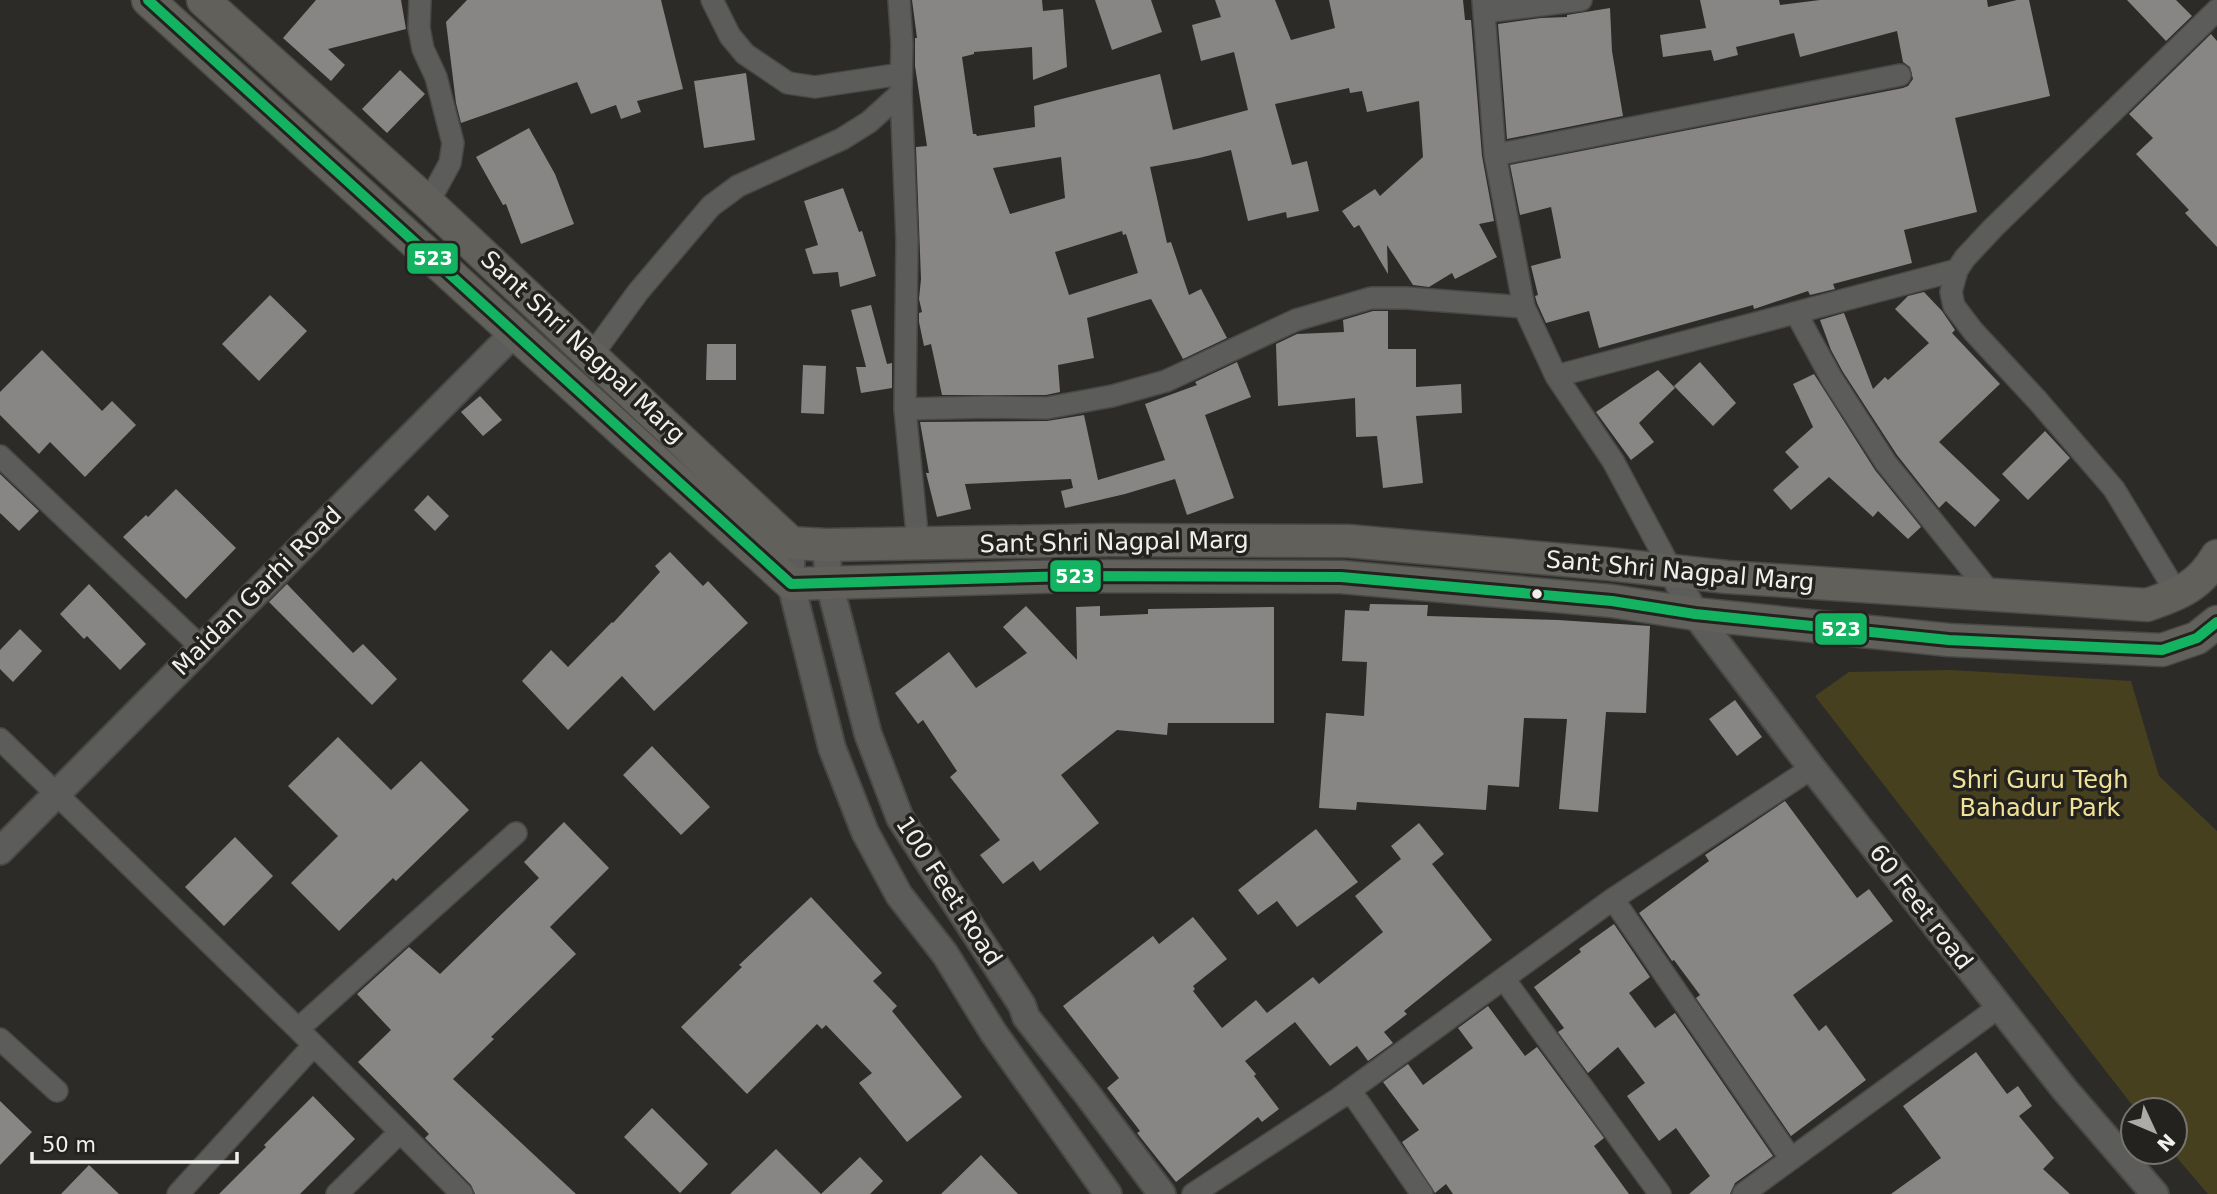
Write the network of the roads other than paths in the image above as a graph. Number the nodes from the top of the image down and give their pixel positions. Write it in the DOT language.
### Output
graph roads {
  1 [pos="148,0"];
  2 [pos="203,0"];
  3 [pos="420,0"];
  4 [pos="712,0"];
  5 [pos="900,0"];
  6 [pos="1581,0"];
  7 [pos="1483,6"];
  8 [pos="2217,10"];
  9 [pos="1899,75"];
  10 [pos="901,83"];
  11 [pos="1495,155"];
  12 [pos="428,203"];
  13 [pos="1957,270"];
  14 [pos="1524,307"];
  15 [pos="1796,313"];
  16 [pos="514,332"];
  17 [pos="592,355"];
  18 [pos="1556,376"];
  19 [pos="905,409"];
  20 [pos="2,463"];
  21 [pos="791,543"];
  22 [pos="918,544"];
  23 [pos="826,545"];
  24 [pos="2217,556"];
  25 [pos="1672,570"];
  26 [pos="829,582"];
  27 [pos="791,584"];
  28 [pos="2178,595"];
  29 [pos="1993,596"];
  30 [pos="1695,614"];
  31 [pos="2217,622"];
  32 [pos="202,648"];
  33 [pos="0,739"];
  34 [pos="1812,768"];
  35 [pos="57,793"];
  36 [pos="516,834"];
  37 [pos="0,851"];
  38 [pos="1613,899"];
  39 [pos="1504,979"];
  40 [pos="1999,1007"];
  41 [pos="298,1029"];
  42 [pos="0,1039"];
  43 [pos="313,1046"];
  44 [pos="1350,1090"];
  45 [pos="57,1091"];
  46 [pos="399,1133"];
  47 [pos="1791,1159"];
  48 [pos="178,1194"];
  49 [pos="337,1194"];
  50 [pos="462,1194"];
  51 [pos="1108,1194"];
  52 [pos="1162,1194"];
  53 [pos="1193,1194"];
  54 [pos="1422,1194"];
  55 [pos="1660,1194"];
  56 [pos="1743,1194"];
  57 [pos="2155,1194"];
  1 -- 16 [label="main road, Sant Shri Nagpal Marg"];
  2 -- 12 [label="main road, Sant Shri Nagpal Marg"];
  3 -- 12 [label="street"];
  4 -- 10 [label="street"];
  5 -- 10 [label="street"];
  6 -- 7 [label="street"];
  7 -- 11 [label="street"];
  8 -- 13 [label="street"];
  9 -- 11 [label="street"];
  10 -- 17 [label="street"];
  10 -- 19 [label="street"];
  11 -- 14 [label="street"];
  12 -- 17 [label="main road, Sant Shri Nagpal Marg"];
  13 -- 15 [label="street"];
  13 -- 28 [label="street"];
  14 -- 18 [label="street"];
  14 -- 19 [label="street"];
  15 -- 18 [label="street"];
  15 -- 29 [label="street"];
  16 -- 27 [label="main road, Sant Shri Nagpal Marg"];
  16 -- 32 [label="street, Maidan Garhi Road"];
  17 -- 21 [label="main road, Sant Shri Nagpal Marg"];
  18 -- 25 [label="street"];
  19 -- 22 [label="street"];
  20 -- 32 [label="street"];
  21 -- 23 [label="main road, Sant Shri Nagpal Marg"];
  21 -- 27 [label="street, 100 Feet Road"];
  22 -- 23 [label="main road, Sant Shri Nagpal Marg"];
  22 -- 25 [label="main road, Sant Shri Nagpal Marg"];
  23 -- 26 [label="street, 100 Feet Road"];
  24 -- 28 [label="main road, Sant Shri Nagpal Marg"];
  25 -- 29 [label="main road, Sant Shri Nagpal Marg"];
  25 -- 30 [label="street, 60 Feet road"];
  26 -- 27 [label="main road, Sant Shri Nagpal Marg"];
  26 -- 30 [label="main road, Sant Shri Nagpal Marg"];
  26 -- 52 [label="street, 100 Feet Road"];
  27 -- 51 [label="street, 100 Feet Road"];
  28 -- 29 [label="main road, Sant Shri Nagpal Marg"];
  30 -- 31 [label="main road, Sant Shri Nagpal Marg"];
  30 -- 34 [label="street, 60 Feet road"];
  32 -- 35 [label="street, Maidan Garhi Road"];
  33 -- 35 [label="street"];
  34 -- 38 [label="street"];
  34 -- 40 [label="street, 60 Feet road"];
  35 -- 37 [label="street, Maidan Garhi Road"];
  35 -- 41 [label="street"];
  36 -- 41 [label="street"];
  38 -- 39 [label="street"];
  38 -- 47 [label="street"];
  39 -- 44 [label="street"];
  39 -- 55 [label="street"];
  40 -- 47 [label="street"];
  40 -- 57 [label="street, 60 Feet road"];
  41 -- 43 [label="street"];
  42 -- 45 [label="street"];
  43 -- 46 [label="street"];
  43 -- 48 [label="street"];
  44 -- 53 [label="street"];
  44 -- 54 [label="street"];
  46 -- 49 [label="street"];
  46 -- 50 [label="street"];
  47 -- 56 [label="street"];
}
